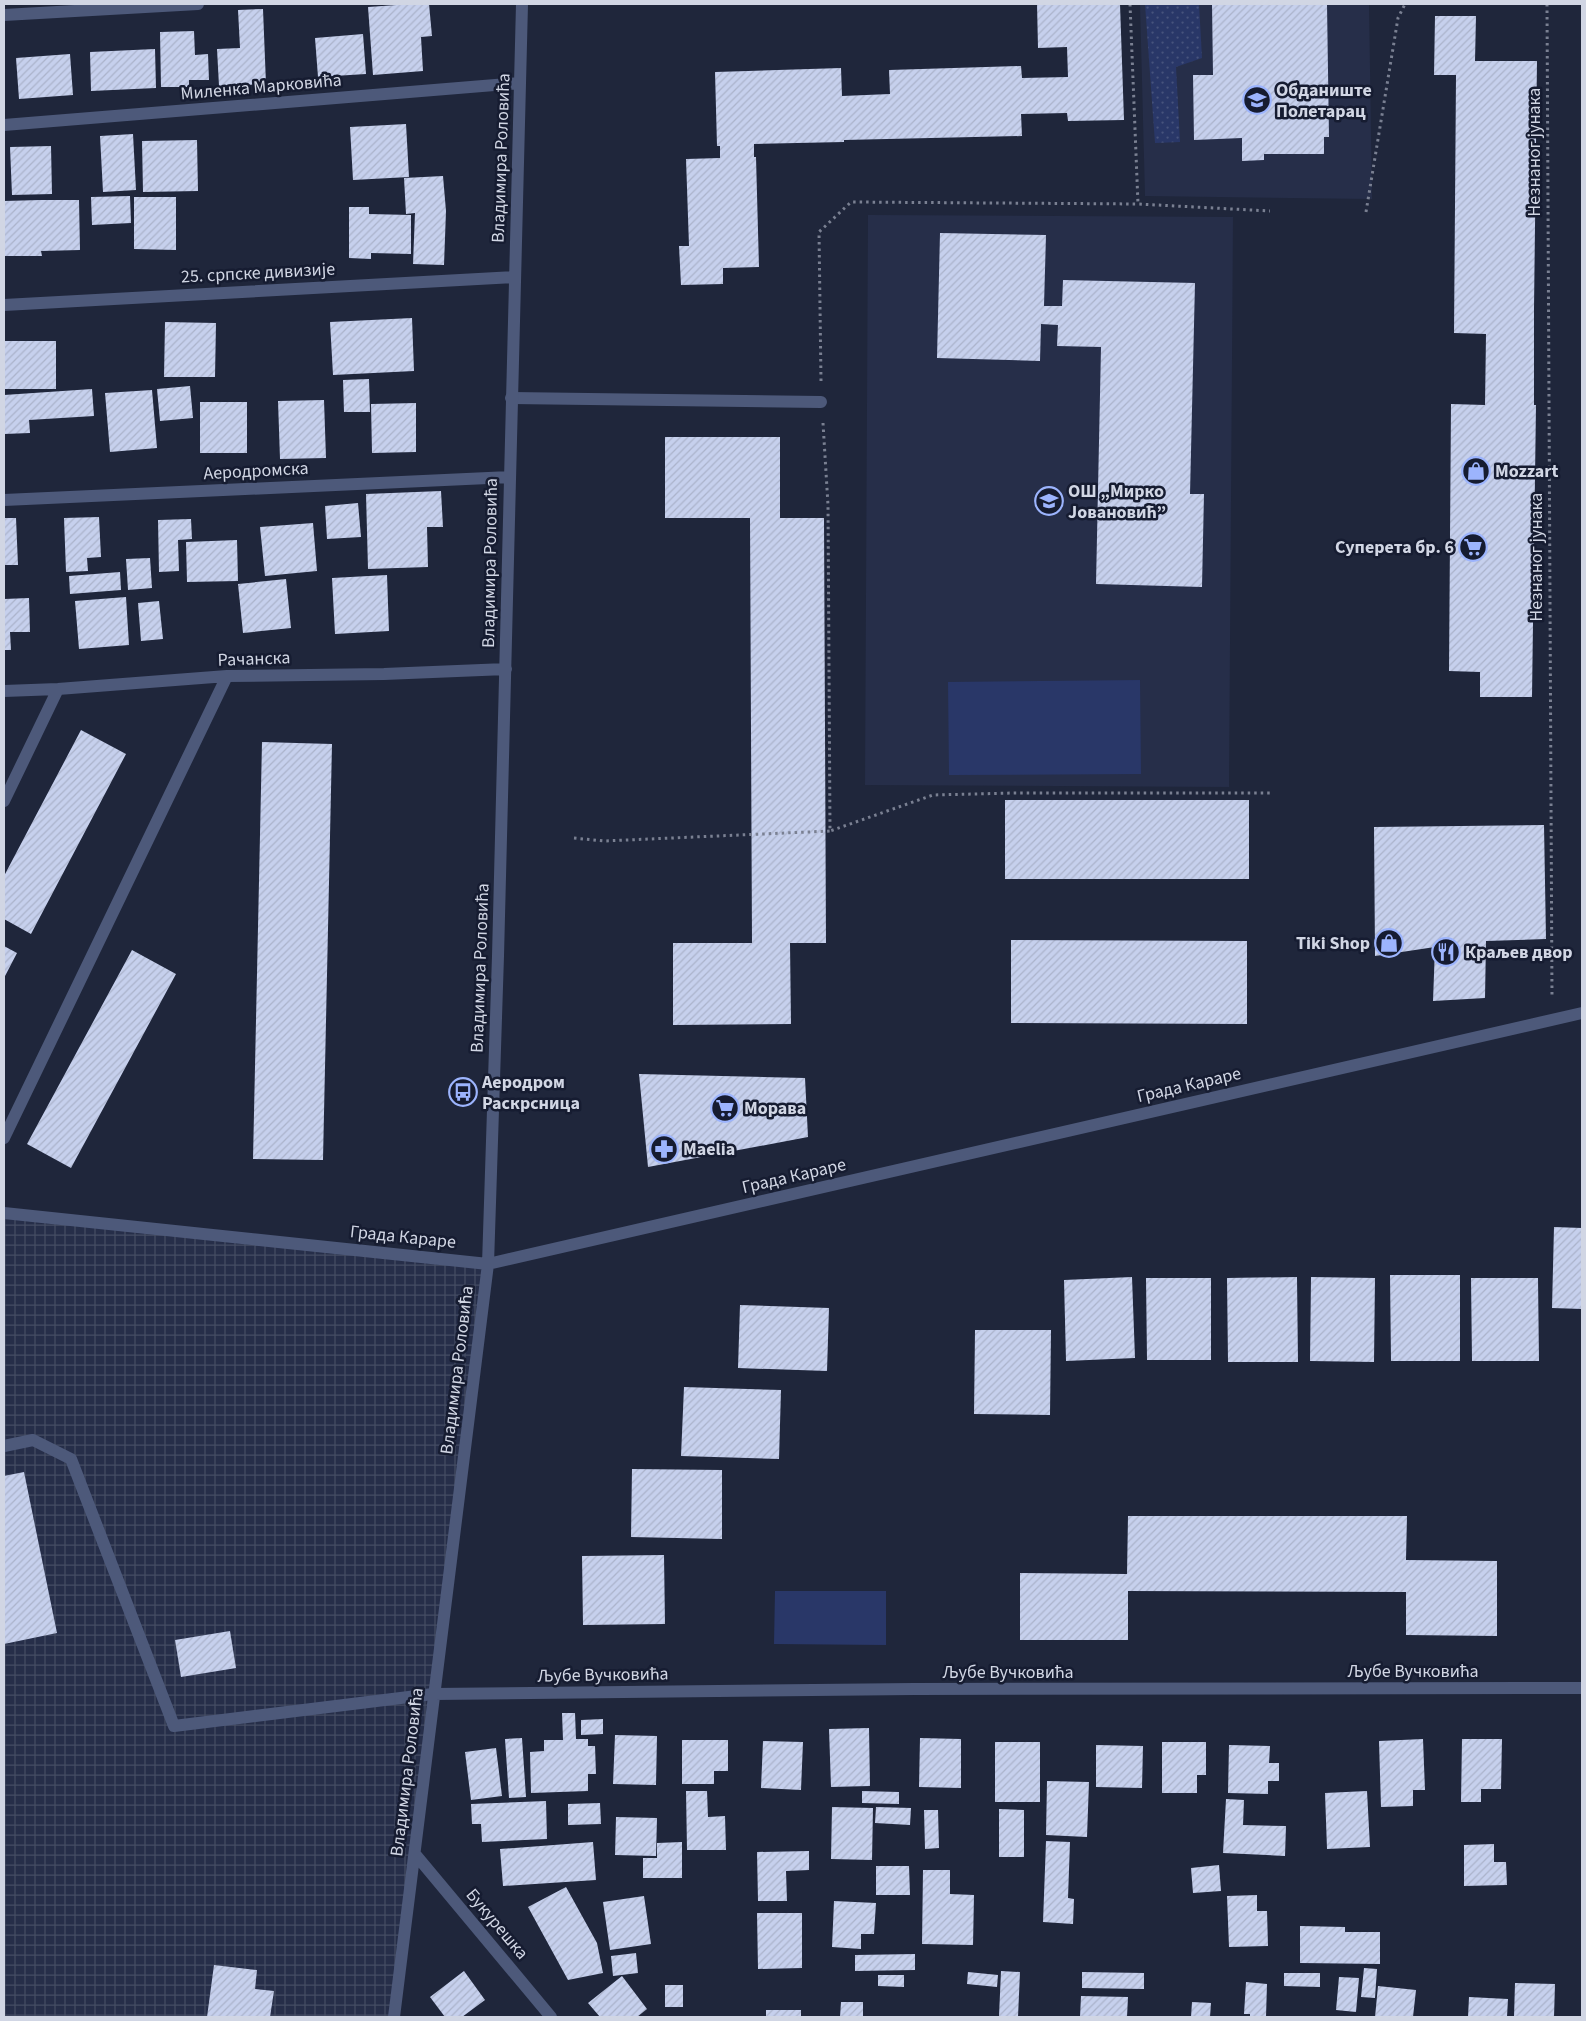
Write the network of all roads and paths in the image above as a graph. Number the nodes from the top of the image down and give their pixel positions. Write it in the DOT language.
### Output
graph roads {
  1 [pos="198,4"];
  2 [pos="522,4"];
  3 [pos="1130,4"];
  4 [pos="1405,4"];
  5 [pos="1547,4"];
  6 [pos="4,15"];
  7 [pos="520,82"];
  8 [pos="4,126"];
  9 [pos="1138,204"];
  10 [pos="1270,211"];
  11 [pos="1366,212"];
  12 [pos="515,277"];
  13 [pos="4,305"];
  14 [pos="511,398"];
  15 [pos="821,402"];
  16 [pos="510,477"];
  17 [pos="4,500"];
  18 [pos="506,669"];
  19 [pos="227,676"];
  20 [pos="58,689"];
  21 [pos="4,691"];
  22 [pos="1271,793"];
  23 [pos="4,801"];
  24 [pos="830,832"];
  25 [pos="574,838"];
  26 [pos="1582,1013"];
  27 [pos="1552,1020"];
  28 [pos="4,1138"];
  29 [pos="4,1213"];
  30 [pos="488,1264"];
  31 [pos="4,1446"];
  32 [pos="1582,1688"];
  33 [pos="433,1694"];
  34 [pos="415,1854"];
  35 [pos="394,2017"];
  36 [pos="551,2017"];
  1 -- 6 [label="street"];
  2 -- 7 [label="street, Владимира Роловића"];
  3 -- 9 [label="path"];
  4 -- 11 [label="path"];
  5 -- 27 [label="path, Незнаног јунака"];
  7 -- 8 [label="street, Миленка Марковића"];
  7 -- 12 [label="street, Владимира Роловића"];
  9 -- 10 [label="path"];
  9 -- 15 [label="path"];
  12 -- 13 [label="street, 25. српске дивизије"];
  12 -- 14 [label="street, Владимира Роловића"];
  14 -- 15 [label="street"];
  14 -- 16 [label="street, Владимира Роловића"];
  15 -- 24 [label="path"];
  16 -- 17 [label="street, Аеродромска"];
  16 -- 18 [label="street, Владимира Роловића"];
  18 -- 19 [label="street, Рачанска"];
  18 -- 30 [label="street, Владимира Роловића"];
  19 -- 20 [label="street, Рачанска"];
  19 -- 28 [label="street"];
  20 -- 21 [label="street, Рачанска"];
  20 -- 23 [label="street"];
  22 -- 24 [label="path"];
  24 -- 25 [label="path"];
  26 -- 27 [label="street, Града Караре"];
  27 -- 30 [label="street, Града Караре"];
  29 -- 30 [label="street, Града Караре"];
  30 -- 33 [label="street, Владимира Роловића"];
  31 -- 33 [label="street, Љубе Вучковића"];
  32 -- 33 [label="street, Љубе Вучковића"];
  33 -- 34 [label="street, Владимира Роловића"];
  34 -- 35 [label="street, Владимира Роловића"];
  34 -- 36 [label="street, Букурешка"];
}
